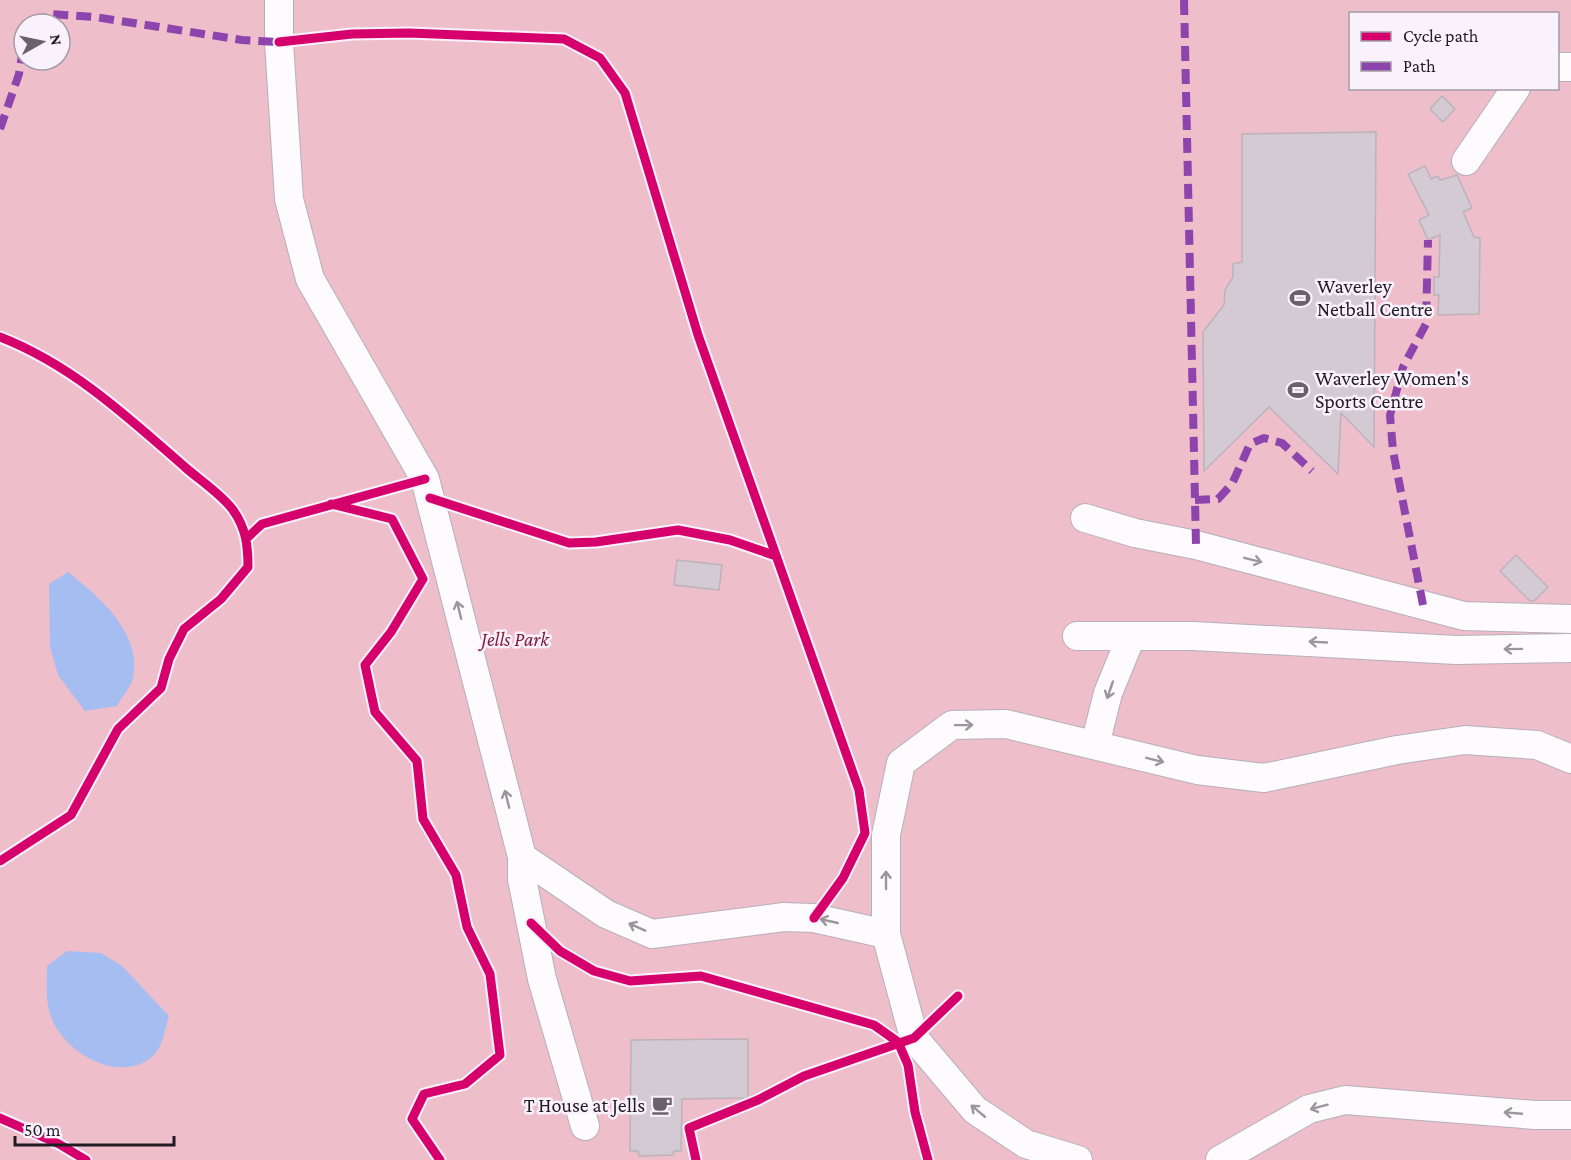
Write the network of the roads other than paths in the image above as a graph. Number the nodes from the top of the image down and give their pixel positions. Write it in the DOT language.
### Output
graph roads {
  1 [pos="279,0"];
  2 [pos="1515,90"];
  3 [pos="1466,161"];
  4 [pos="1085,518"];
  5 [pos="1424,605"];
  6 [pos="1571,619"];
  7 [pos="1077,636"];
  8 [pos="1131,637"];
  9 [pos="1419,648"];
  10 [pos="1571,648"];
  11 [pos="1095,745"];
  12 [pos="1571,759"];
  13 [pos="522,857"];
  14 [pos="886,934"];
  15 [pos="1571,1115"];
  16 [pos="585,1126"];
  17 [pos="1078,1160"];
  18 [pos="1220,1160"];
  13 -- 1 [label="lane, one-way"];
  2 -- 3 [label="lane"];
  4 -- 5 [label="lane, one-way"];
  5 -- 6 [label="lane"];
  5 -- 9 [label="lane"];
  7 -- 8 [label="lane"];
  9 -- 8 [label="lane, one-way"];
  8 -- 11 [label="lane, one-way"];
  10 -- 9 [label="lane, one-way"];
  11 -- 12 [label="lane, one-way"];
  14 -- 11 [label="lane, one-way"];
  14 -- 13 [label="lane, one-way"];
  13 -- 16 [label="lane"];
  17 -- 14 [label="lane, one-way"];
  15 -- 18 [label="lane, one-way"];
}
